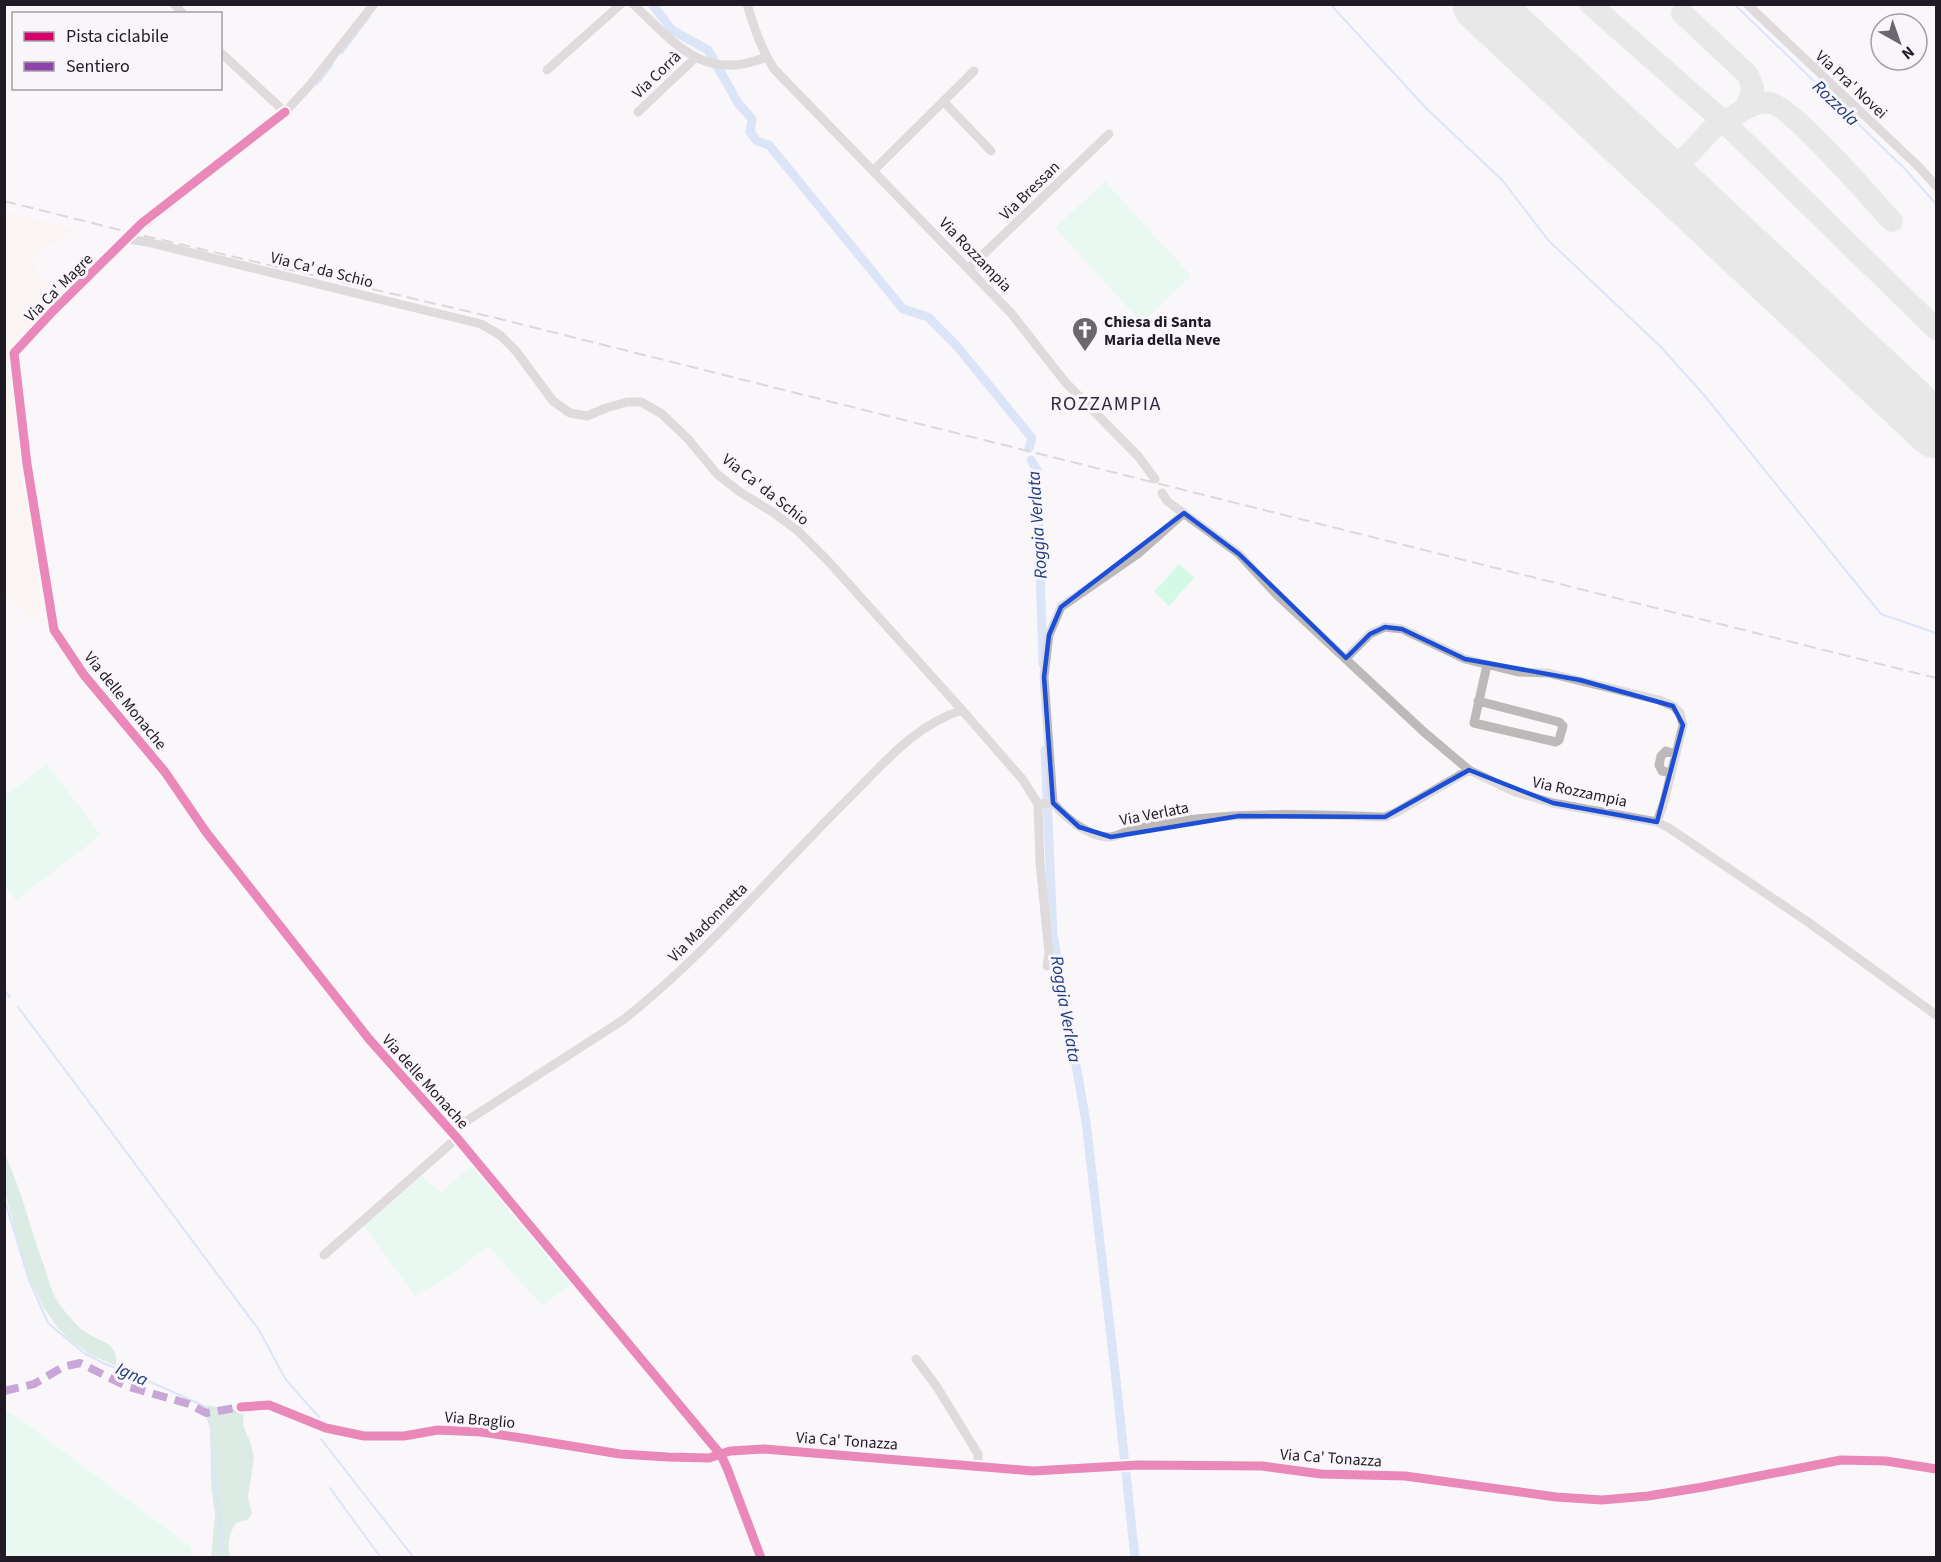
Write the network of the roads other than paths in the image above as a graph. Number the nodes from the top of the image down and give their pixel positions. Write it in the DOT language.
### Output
graph roads {
  1 [pos="374,4"];
  2 [pos="621,4"];
  3 [pos="633,4"];
  4 [pos="747,4"];
  5 [pos="1747,4"];
  6 [pos="222,53"];
  7 [pos="766,57"];
  8 [pos="695,58"];
  9 [pos="548,70"];
  10 [pos="974,71"];
  11 [pos="943,101"];
  12 [pos="285,112"];
  13 [pos="638,112"];
  14 [pos="1109,134"];
  15 [pos="992,151"];
  16 [pos="874,170"];
  17 [pos="1936,186"];
  18 [pos="128,239"];
  19 [pos="969,268"];
  20 [pos="1155,480"];
  21 [pos="1162,493"];
  22 [pos="1184,513"];
  23 [pos="54,630"];
  24 [pos="1346,658"];
  25 [pos="1487,665"];
  26 [pos="1478,701"];
  27 [pos="963,710"];
  28 [pos="1469,770"];
  29 [pos="1046,803"];
  30 [pos="1657,822"];
  31 [pos="1047,966"];
  32 [pos="1936,1015"];
  33 [pos="454,1135"];
  34 [pos="324,1255"];
  35 [pos="916,1359"];
  36 [pos="241,1407"];
  37 [pos="721,1455"];
  38 [pos="978,1466"];
  39 [pos="1936,1469"];
  40 [pos="761,1557"];
  1 -- 12 [label="street, Via Ca' Magre"];
  2 -- 9 [label="street"];
  3 -- 8 [label="street"];
  4 -- 7 [label="street, Via Rozzampia"];
  5 -- 17 [label="street, Via Pra' Novei"];
  6 -- 12 [label="street"];
  7 -- 8 [label="street"];
  7 -- 16 [label="street, Via Rozzampia"];
  8 -- 13 [label="street, Via Corrà"];
  10 -- 11 [label="street"];
  11 -- 15 [label="street"];
  11 -- 16 [label="street"];
  12 -- 18 [label="street, Via Ca' Magre"];
  14 -- 19 [label="street, Via Bressan"];
  16 -- 19 [label="street, Via Rozzampia"];
  18 -- 23 [label="street, Via Ca' Magre"];
  18 -- 27 [label="street, Via Ca' da Schio"];
  19 -- 20 [label="street, Via Rozzampia"];
  21 -- 22 [label="street, Via Rozzampia"];
  22 -- 24 [label="street, Via Rozzampia"];
  22 -- 29 [label="street"];
  23 -- 33 [label="street, Via delle Monache"];
  24 -- 25 [label="street"];
  24 -- 28 [label="street, Via Rozzampia"];
  25 -- 26 [label="street"];
  25 -- 30 [label="street"];
  26 -- 26 [label="street"];
  27 -- 29 [label="street, Via Ca' da Schio"];
  27 -- 33 [label="street, Via Madonnetta"];
  28 -- 29 [label="street, Via Verlata"];
  28 -- 30 [label="street, Via Rozzampia"];
  29 -- 31 [label="street"];
  30 -- 32 [label="street, Via Rozzampia"];
  33 -- 34 [label="street"];
  33 -- 37 [label="street, Via delle Monache"];
  35 -- 38 [label="street"];
  36 -- 37 [label="street, Via Braglio"];
  37 -- 38 [label="street, Via Ca' Tonazza"];
  37 -- 40 [label="street, Via delle Monache"];
  38 -- 39 [label="street, Via Ca' Tonazza"];
}
